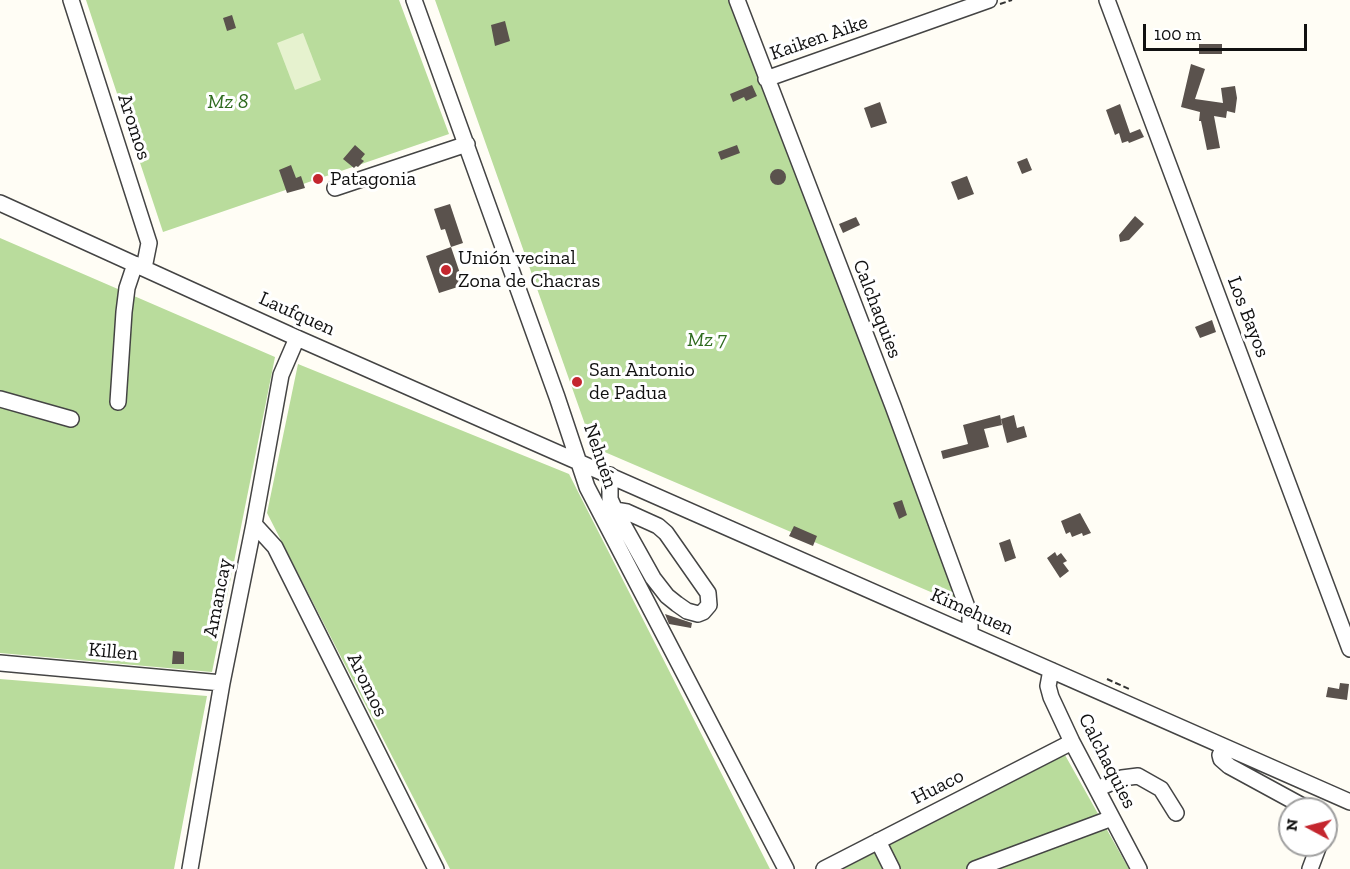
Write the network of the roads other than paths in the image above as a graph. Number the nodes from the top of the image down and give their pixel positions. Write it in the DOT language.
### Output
graph roads {
  1 [pos="71,0"];
  2 [pos="414,0"];
  3 [pos="737,0"];
  4 [pos="1107,0"];
  5 [pos="995,2"];
  6 [pos="766,79"];
  7 [pos="466,144"];
  8 [pos="335,188"];
  9 [pos="0,203"];
  10 [pos="139,266"];
  11 [pos="297,338"];
  12 [pos="0,399"];
  13 [pos="118,402"];
  14 [pos="71,419"];
  15 [pos="578,461"];
  16 [pos="610,476"];
  17 [pos="615,510"];
  18 [pos="254,524"];
  19 [pos="970,634"];
  20 [pos="1350,649"];
  21 [pos="0,663"];
  22 [pos="1052,670"];
  23 [pos="222,683"];
  24 [pos="1072,742"];
  25 [pos="1224,747"];
  26 [pos="1097,789"];
  27 [pos="1286,797"];
  28 [pos="1350,802"];
  29 [pos="1176,813"];
  30 [pos="1112,818"];
  31 [pos="878,841"];
  32 [pos="189,869"];
  33 [pos="435,869"];
  34 [pos="786,869"];
  35 [pos="824,869"];
  36 [pos="892,869"];
  37 [pos="975,869"];
  38 [pos="1139,869"];
  1 -- 10 [label="street, Aromos"];
  2 -- 7 [label="street, Nehuén"];
  3 -- 6 [label="street, Calchaquies"];
  4 -- 20 [label="street, Los Bayos"];
  5 -- 6 [label="street, Kaiken Aike"];
  6 -- 19 [label="street, Calchaquies"];
  7 -- 8 [label="street"];
  7 -- 15 [label="street, Nehuén"];
  9 -- 10 [label="street, Laufquen"];
  10 -- 11 [label="street, Laufquen"];
  10 -- 13 [label="street, Aromos"];
  11 -- 15 [label="street, Laufquen"];
  11 -- 18 [label="street, Amancay"];
  12 -- 14 [label="street"];
  15 -- 16 [label="street, Kimehuen"];
  15 -- 34 [label="street, Nehuén"];
  16 -- 17 [label="street"];
  16 -- 19 [label="street, Kimehuen"];
  17 -- 17 [label="street"];
  18 -- 23 [label="street, Amancay"];
  18 -- 33 [label="street, Aromos"];
  19 -- 22 [label="street, Kimehuen"];
  21 -- 23 [label="street, Killen"];
  22 -- 24 [label="street, Calchaquies"];
  22 -- 25 [label="street, Kimehuen"];
  23 -- 32 [label="street, Amancay"];
  24 -- 26 [label="street, Calchaquies"];
  24 -- 31 [label="street, Huaco"];
  25 -- 27 [label="street"];
  25 -- 28 [label="street, Kimehuen"];
  26 -- 29 [label="street"];
  26 -- 30 [label="street, Calchaquies"];
  30 -- 37 [label="street"];
  30 -- 38 [label="street, Calchaquies"];
  31 -- 35 [label="street, Huaco"];
  31 -- 36 [label="street"];
}
